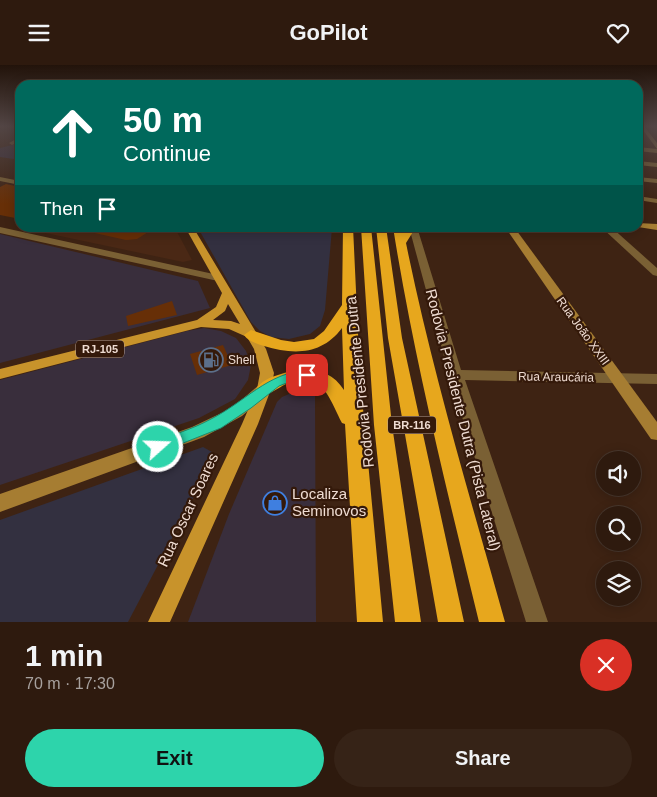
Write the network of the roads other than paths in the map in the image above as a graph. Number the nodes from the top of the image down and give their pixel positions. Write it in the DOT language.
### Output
graph roads {
  1 [pos="643,164"];
  2 [pos="657,165"];
  3 [pos="0,179"];
  4 [pos="643,180"];
  5 [pos="657,181"];
  6 [pos="15,182"];
  7 [pos="643,199"];
  8 [pos="657,201"];
  9 [pos="643,226"];
  10 [pos="657,227"];
  11 [pos="0,230"];
  12 [pos="192,232"];
  13 [pos="348,232"];
  14 [pos="366,232"];
  15 [pos="382,232"];
  16 [pos="399,232"];
  17 [pos="409,232"];
  18 [pos="413,232"];
  19 [pos="513,232"];
  20 [pos="611,232"];
  21 [pos="400,245"];
  22 [pos="657,273"];
  23 [pos="218,278"];
  24 [pos="227,294"];
  25 [pos="348,304"];
  26 [pos="201,323"];
  27 [pos="251,335"];
  28 [pos="0,374"];
  29 [pos="456,375"];
  30 [pos="617,378"];
  31 [pos="657,379"];
  32 [pos="264,389"];
  33 [pos="657,434"];
  34 [pos="354,447"];
  35 [pos="0,503"];
  36 [pos="159,622"];
  37 [pos="370,622"];
  38 [pos="408,622"];
  39 [pos="451,622"];
  40 [pos="492,622"];
  41 [pos="537,622"];
  1 -- 2 [label="street"];
  3 -- 6 [label="street"];
  4 -- 5 [label="street"];
  7 -- 8 [label="street"];
  9 -- 10 [label="street"];
  11 -- 23 [label="street"];
  12 -- 23 [label="main road, Rua Oscar Soares"];
  13 -- 25 [label="highway"];
  14 -- 38 [label="highway, Rodovia Presidente Dutra / BR-116"];
  15 -- 39 [label="highway, BR-116"];
  16 -- 21 [label="highway, Rodovia Presidente Dutra (Pista Lateral) / BR-116"];
  17 -- 21 [label="highway"];
  18 -- 29 [label="street"];
  19 -- 30 [label="street, Rua João XXIII"];
  20 -- 22 [label="street"];
  21 -- 40 [label="highway, Rodovia Presidente Dutra (Pista Lateral) / BR-116"];
  23 -- 24 [label="main road, Rua Oscar Soares"];
  24 -- 26 [label="main road, RJ-105"];
  24 -- 27 [label="main road, Rua Oscar Soares"];
  25 -- 27 [label="highway"];
  25 -- 34 [label="highway"];
  26 -- 27 [label="main road"];
  26 -- 28 [label="main road, RJ-105"];
  27 -- 32 [label="main road, Rua Oscar Soares"];
  29 -- 30 [label="street, Rua Araucária"];
  29 -- 41 [label="street"];
  30 -- 31 [label="street, Rua Araucária"];
  30 -- 33 [label="street, Rua João XXIII"];
  32 -- 34 [label="highway"];
  32 -- 35 [label="street"];
  32 -- 36 [label="main road, Rua Oscar Soares"];
  34 -- 37 [label="highway"];
}
